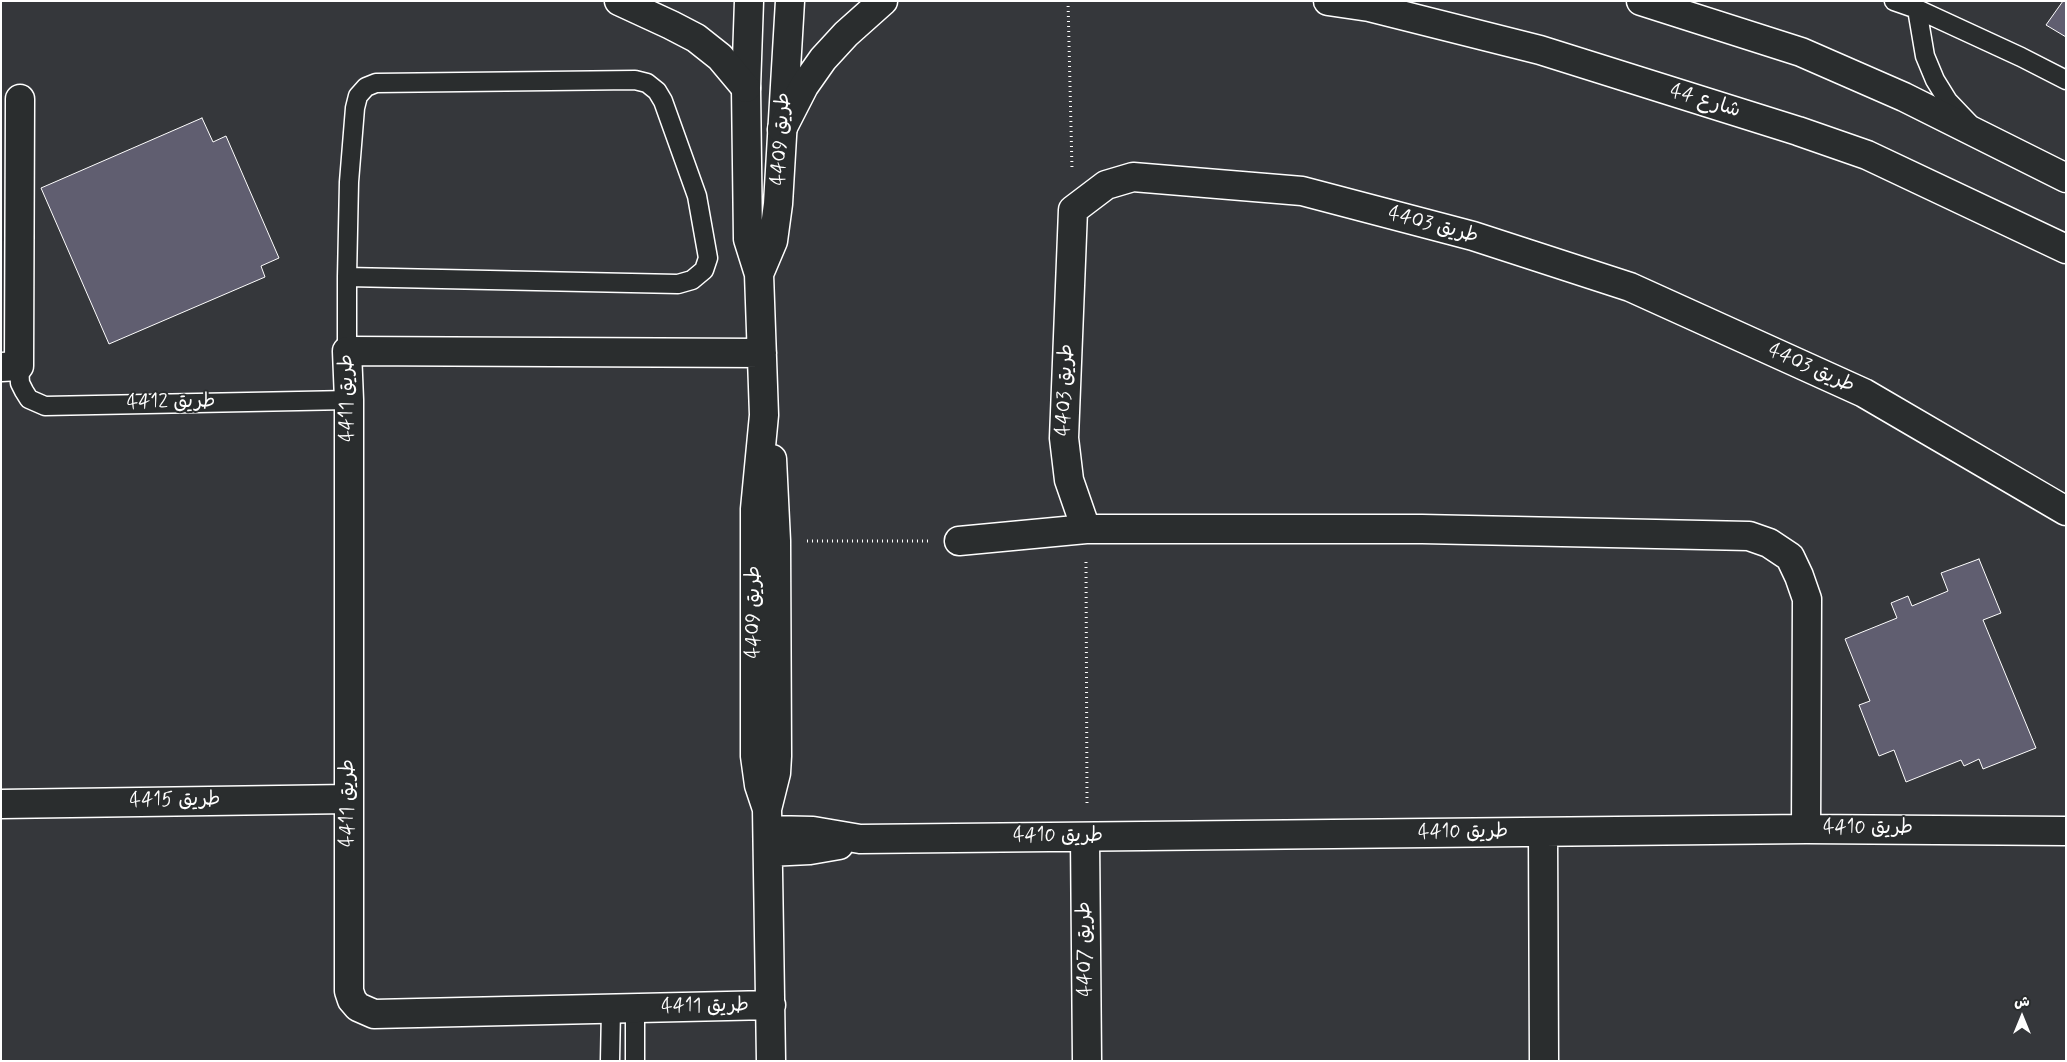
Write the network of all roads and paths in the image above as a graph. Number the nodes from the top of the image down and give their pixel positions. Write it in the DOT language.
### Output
graph roads {
  1 [pos="619,1"];
  2 [pos="749,1"];
  3 [pos="790,1"];
  4 [pos="883,1"];
  5 [pos="1068,1"];
  6 [pos="1328,1"];
  7 [pos="1641,1"];
  8 [pos="1894,1"];
  9 [pos="1917,9"];
  10 [pos="2066,80"];
  11 [pos="746,88"];
  12 [pos="20,99"];
  13 [pos="782,129"];
  14 [pos="1985,136"];
  15 [pos="2066,178"];
  16 [pos="1072,210"];
  17 [pos="2066,248"];
  18 [pos="759,274"];
  19 [pos="347,277"];
  20 [pos="347,351"];
  21 [pos="762,352"];
  22 [pos="10,366"];
  23 [pos="350,400"];
  24 [pos="764,415"];
  25 [pos="2066,511"];
  26 [pos="1086,529"];
  27 [pos="776,541"];
  28 [pos="960,541"];
  29 [pos="349,799"];
  30 [pos="1,804"];
  31 [pos="1806,829"];
  32 [pos="768,830"];
  33 [pos="2066,831"];
  34 [pos="1543,832"];
  35 [pos="1085,837"];
  36 [pos="771,1005"];
  37 [pos="623,1008"];
  38 [pos="610,1061"];
  39 [pos="635,1061"];
  40 [pos="771,1061"];
  41 [pos="1087,1061"];
  42 [pos="1544,1061"];
  1 -- 11 [label="street"];
  2 -- 11 [label="street, طريق 4409"];
  3 -- 13 [label="street, طريق 4409"];
  4 -- 13 [label="street"];
  5 -- 16 [label="path"];
  6 -- 17 [label="street, شارع 44"];
  7 -- 14 [label="street"];
  8 -- 9 [label="lane"];
  9 -- 10 [label="lane"];
  9 -- 14 [label="lane"];
  11 -- 18 [label="street, طريق 4409"];
  12 -- 22 [label="street, طريق 4412"];
  13 -- 18 [label="street, طريق 4409"];
  14 -- 15 [label="street"];
  16 -- 25 [label="street, طريق 4403"];
  16 -- 26 [label="street, طريق 4403"];
  18 -- 21 [label="street, طريق 4409"];
  19 -- 19 [label="lane, طريق 4411"];
  19 -- 20 [label="lane, طريق 4411"];
  20 -- 21 [label="street"];
  20 -- 23 [label="street, طريق 4411"];
  21 -- 24 [label="street, طريق 4409"];
  22 -- 23 [label="lane, طريق 4412"];
  23 -- 29 [label="street, طريق 4411"];
  24 -- 27 [label="street, طريق 4409"];
  24 -- 32 [label="street, طريق 4409"];
  26 -- 28 [label="street"];
  26 -- 31 [label="street"];
  26 -- 35 [label="path"];
  27 -- 28 [label="path"];
  27 -- 32 [label="street, طريق 4409"];
  29 -- 30 [label="street, طريق 4415"];
  29 -- 37 [label="street, طريق 4411"];
  31 -- 33 [label="street, طريق 4410"];
  31 -- 34 [label="street, طريق 4410"];
  32 -- 35 [label="street, طريق 4410"];
  32 -- 36 [label="street, طريق 4409"];
  34 -- 35 [label="street, طريق 4410"];
  34 -- 42 [label="street"];
  35 -- 41 [label="street, طريق 4407"];
  36 -- 37 [label="street, طريق 4411"];
  36 -- 40 [label="street, طريق 4409"];
  37 -- 38 [label="lane"];
  37 -- 39 [label="lane"];
}
